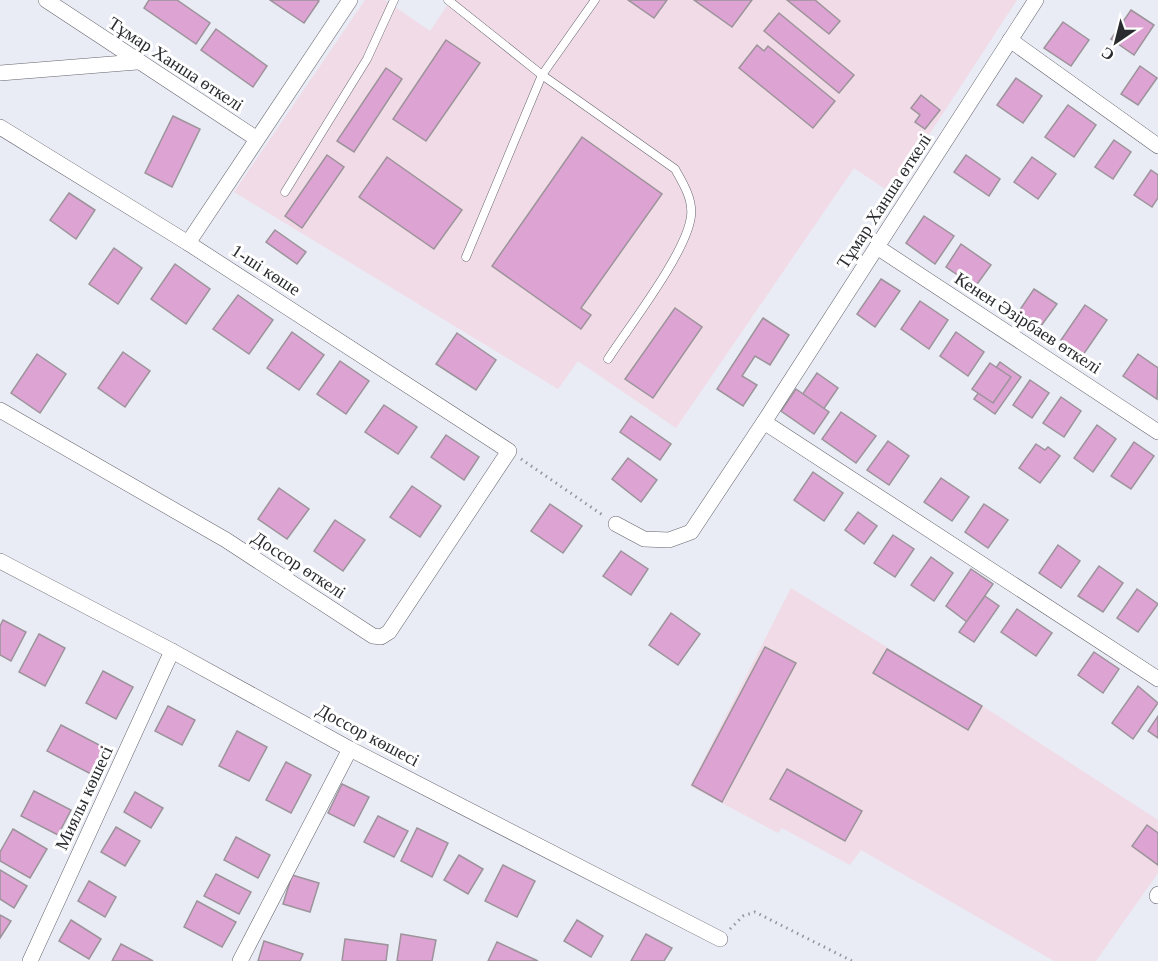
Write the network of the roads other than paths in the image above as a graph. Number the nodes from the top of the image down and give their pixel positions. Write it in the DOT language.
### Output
graph roads {
  1 [pos="46,0"];
  2 [pos="350,0"];
  3 [pos="394,0"];
  4 [pos="448,0"];
  5 [pos="596,0"];
  6 [pos="1036,0"];
  7 [pos="1010,40"];
  8 [pos="137,63"];
  9 [pos="0,73"];
  10 [pos="542,75"];
  11 [pos="0,128"];
  12 [pos="257,139"];
  13 [pos="1158,146"];
  14 [pos="285,192"];
  15 [pos="188,243"];
  16 [pos="877,247"];
  17 [pos="466,257"];
  18 [pos="608,359"];
  19 [pos="0,411"];
  20 [pos="764,422"];
  21 [pos="1158,432"];
  22 [pos="509,451"];
  23 [pos="616,524"];
  24 [pos="0,561"];
  25 [pos="172,651"];
  26 [pos="1158,679"];
  27 [pos="350,749"];
  28 [pos="720,939"];
  29 [pos="30,961"];
  30 [pos="240,961"];
  1 -- 8 [label="street, Тұмар Ханша өткелі"];
  2 -- 12 [label="street"];
  3 -- 14 [label="lane"];
  4 -- 10 [label="lane"];
  5 -- 10 [label="lane"];
  6 -- 7 [label="street, Тұмар Ханша өткелі"];
  7 -- 13 [label="street"];
  7 -- 16 [label="street, Тұмар Ханша өткелі"];
  8 -- 9 [label="street"];
  8 -- 12 [label="street, Тұмар Ханша өткелі"];
  10 -- 17 [label="lane"];
  10 -- 18 [label="lane"];
  11 -- 15 [label="street, 1-ші көше"];
  12 -- 15 [label="street"];
  15 -- 22 [label="street, 1-ші көше"];
  16 -- 20 [label="street, Тұмар Ханша өткелі"];
  16 -- 21 [label="street, Кенен Әзірбаев өткелі"];
  19 -- 22 [label="street, Доссор өткелі"];
  20 -- 23 [label="street, Тұмар Ханша өткелі"];
  20 -- 26 [label="street"];
  24 -- 25 [label="street, Доссор көшесі"];
  25 -- 27 [label="street, Доссор көшесі"];
  25 -- 29 [label="street, Миялы көшесі"];
  27 -- 28 [label="street, Доссор көшесі"];
  27 -- 30 [label="street"];
}
